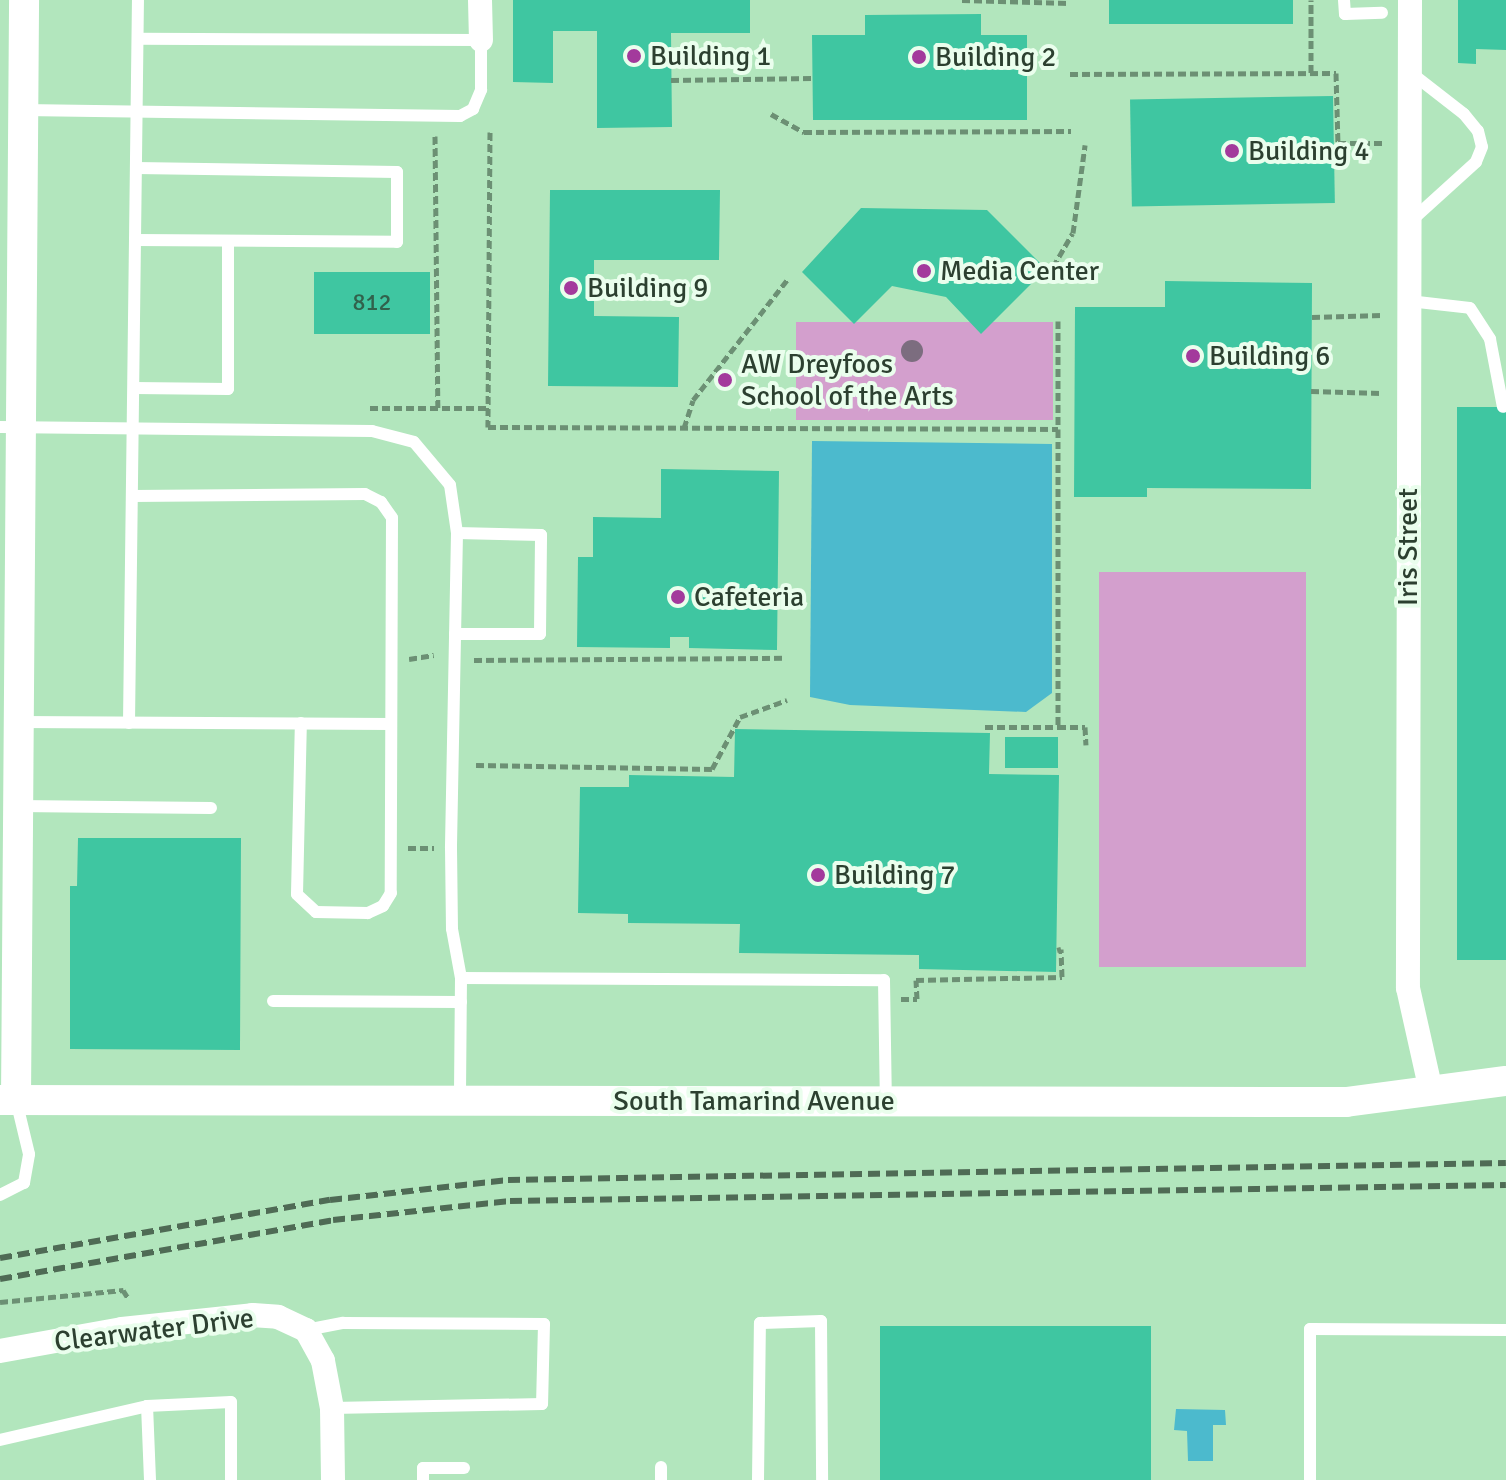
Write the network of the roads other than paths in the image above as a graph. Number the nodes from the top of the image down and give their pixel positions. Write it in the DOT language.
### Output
graph roads {
  1 [pos="24,0"];
  2 [pos="138,0"];
  3 [pos="480,0"];
  4 [pos="1344,0"];
  5 [pos="1410,0"];
  6 [pos="1382,13"];
  7 [pos="138,39"];
  8 [pos="481,40"];
  9 [pos="1410,72"];
  10 [pos="23,110"];
  11 [pos="137,111"];
  12 [pos="136,168"];
  13 [pos="1409,222"];
  14 [pos="135,240"];
  15 [pos="228,241"];
  16 [pos="1409,301"];
  17 [pos="134,388"];
  18 [pos="1503,407"];
  19 [pos="10,427"];
  20 [pos="133,428"];
  21 [pos="132,496"];
  22 [pos="457,533"];
  23 [pos="455,634"];
  24 [pos="10,686"];
  25 [pos="18,722"];
  26 [pos="129,723"];
  27 [pos="301,723"];
  28 [pos="391,724"];
  29 [pos="17,806"];
  30 [pos="211,808"];
  31 [pos="8,935"];
  32 [pos="461,978"];
  33 [pos="273,1001"];
  34 [pos="461,1002"];
  35 [pos="1506,1081"];
  36 [pos="1431,1091"];
  37 [pos="8,1100"];
  38 [pos="460,1101"];
  39 [pos="886,1101"];
  40 [pos="0,1195"];
  41 [pos="306,1330"];
  42 [pos="1506,1330"];
  43 [pos="0,1351"];
  44 [pos="147,1406"];
  45 [pos="332,1408"];
  46 [pos="0,1440"];
  47 [pos="464,1468"];
  48 [pos="150,1480"];
  49 [pos="231,1480"];
  50 [pos="333,1480"];
  51 [pos="423,1480"];
  52 [pos="758,1480"];
  53 [pos="822,1480"];
  54 [pos="1310,1480"];
  1 -- 10 [label="street"];
  2 -- 7 [label="lane"];
  3 -- 8 [label="street"];
  4 -- 6 [label="lane"];
  5 -- 9 [label="street, Iris Street"];
  7 -- 8 [label="lane"];
  7 -- 11 [label="lane"];
  8 -- 11 [label="lane"];
  9 -- 13 [label="street, Iris Street"];
  9 -- 13 [label="lane"];
  10 -- 11 [label="lane"];
  10 -- 19 [label="street"];
  11 -- 12 [label="lane"];
  12 -- 14 [label="lane"];
  12 -- 15 [label="lane"];
  13 -- 16 [label="street, Iris Street"];
  14 -- 15 [label="lane"];
  14 -- 17 [label="lane"];
  15 -- 17 [label="lane"];
  16 -- 18 [label="lane"];
  16 -- 36 [label="street, Iris Street"];
  17 -- 20 [label="lane"];
  19 -- 20 [label="lane"];
  19 -- 24 [label="street"];
  20 -- 21 [label="lane"];
  20 -- 22 [label="lane"];
  21 -- 26 [label="lane"];
  21 -- 28 [label="lane"];
  22 -- 23 [label="lane"];
  22 -- 23 [label="lane"];
  23 -- 32 [label="lane"];
  24 -- 25 [label="street"];
  25 -- 26 [label="lane"];
  25 -- 29 [label="street"];
  26 -- 27 [label="lane"];
  27 -- 28 [label="lane"];
  27 -- 28 [label="lane"];
  29 -- 30 [label="lane"];
  29 -- 31 [label="street"];
  31 -- 37 [label="street"];
  32 -- 34 [label="lane"];
  32 -- 39 [label="lane"];
  33 -- 34 [label="lane"];
  34 -- 38 [label="lane"];
  35 -- 36 [label="street, South Tamarind Avenue"];
  36 -- 39 [label="street, South Tamarind Avenue"];
  37 -- 38 [label="street, South Tamarind Avenue"];
  37 -- 40 [label="lane"];
  38 -- 39 [label="street, South Tamarind Avenue"];
  41 -- 43 [label="street, Clearwater Drive"];
  41 -- 45 [label="street"];
  41 -- 45 [label="lane"];
  42 -- 54 [label="lane"];
  44 -- 46 [label="lane"];
  44 -- 48 [label="lane"];
  44 -- 49 [label="lane"];
  45 -- 50 [label="street"];
  47 -- 51 [label="lane"];
  52 -- 53 [label="lane"];
}
